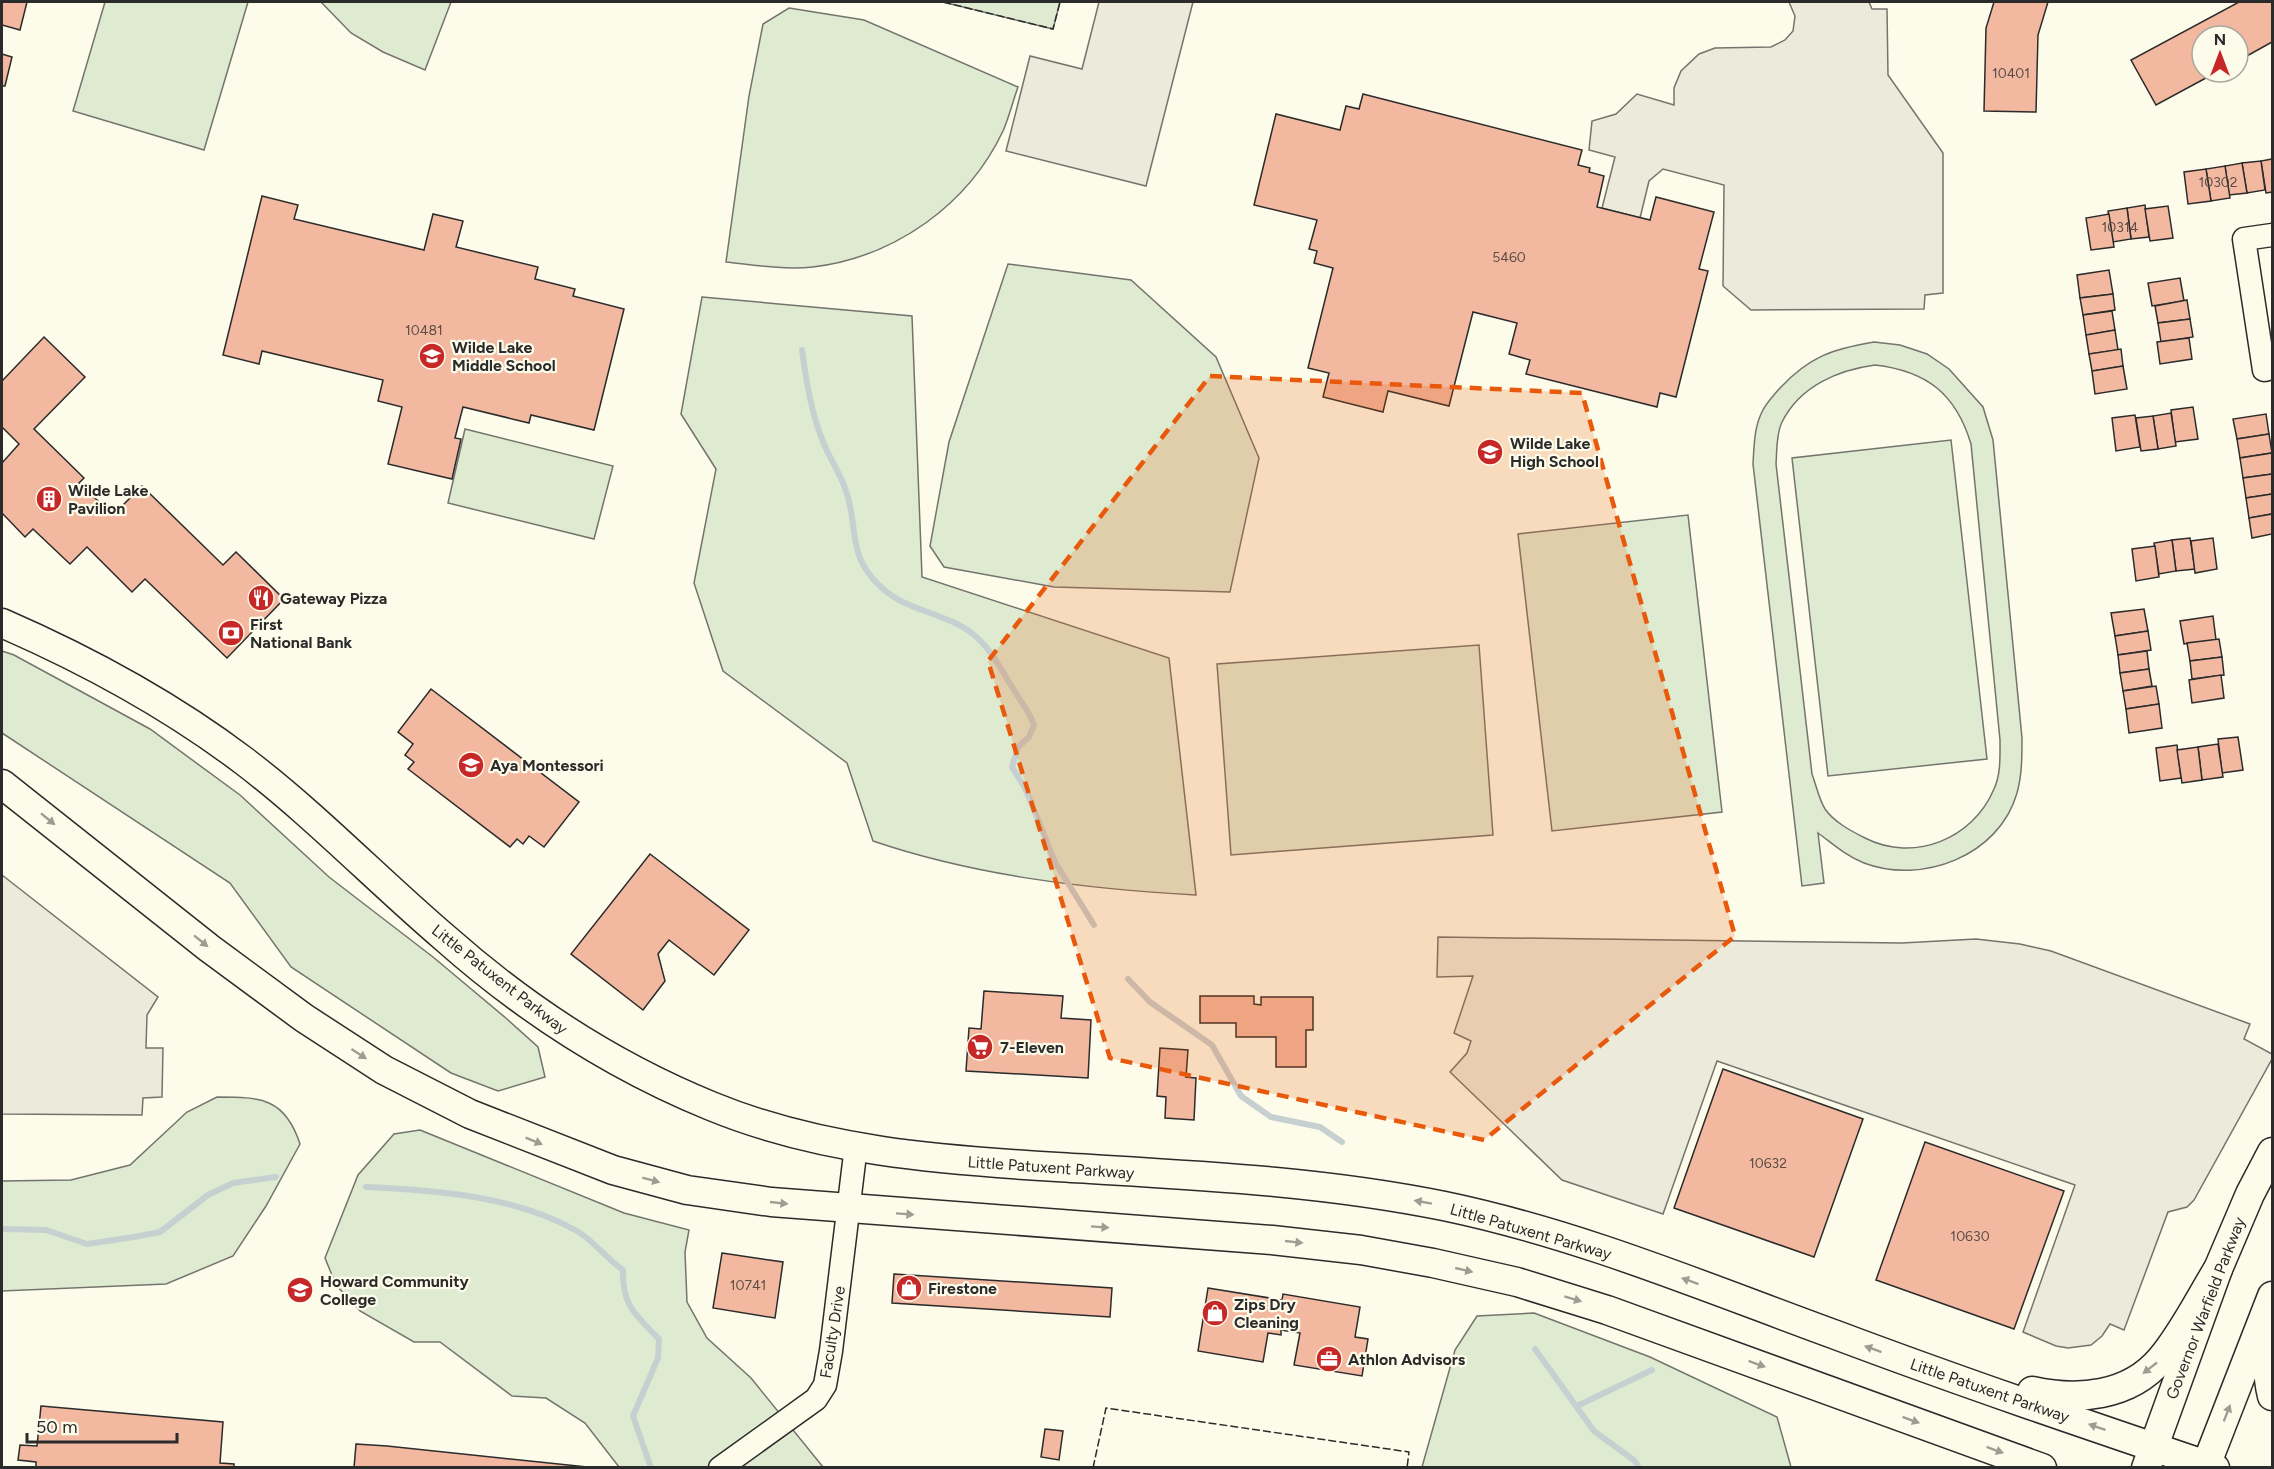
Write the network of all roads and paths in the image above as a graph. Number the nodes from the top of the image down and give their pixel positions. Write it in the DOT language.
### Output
graph roads {
  1 [pos="2272,235"];
  2 [pos="2272,368"];
  3 [pos="2,623"];
  4 [pos="2,784"];
  5 [pos="856,1146"];
  6 [pos="2272,1152"];
  7 [pos="847,1209"];
  8 [pos="2218,1269"];
  9 [pos="2272,1296"];
  10 [pos="2272,1319"];
  11 [pos="1903,1360"];
  12 [pos="2272,1396"];
  13 [pos="2149,1457"];
  14 [pos="2209,1466"];
  15 [pos="720,1467"];
  16 [pos="2042,1467"];
  1 -- 2 [label="street"];
  3 -- 5 [label="main road, Little Patuxent Parkway"];
  4 -- 7 [label="main road, one-way"];
  5 -- 7 [label="street, Faculty Drive"];
  11 -- 5 [label="main road, Little Patuxent Parkway, one-way"];
  6 -- 8 [label="main road, Governor Warfield Parkway"];
  7 -- 15 [label="street, Faculty Drive"];
  7 -- 16 [label="main road, one-way"];
  8 -- 11 [label="main road, one-way"];
  8 -- 13 [label="main road, Governor Warfield Parkway"];
  14 -- 9 [label="main road, one-way"];
  10 -- 12 [label="main road"];
  13 -- 11 [label="main road, Little Patuxent Parkway, one-way"];
  13 -- 14 [label="main road, Little Patuxent Parkway"];
}
